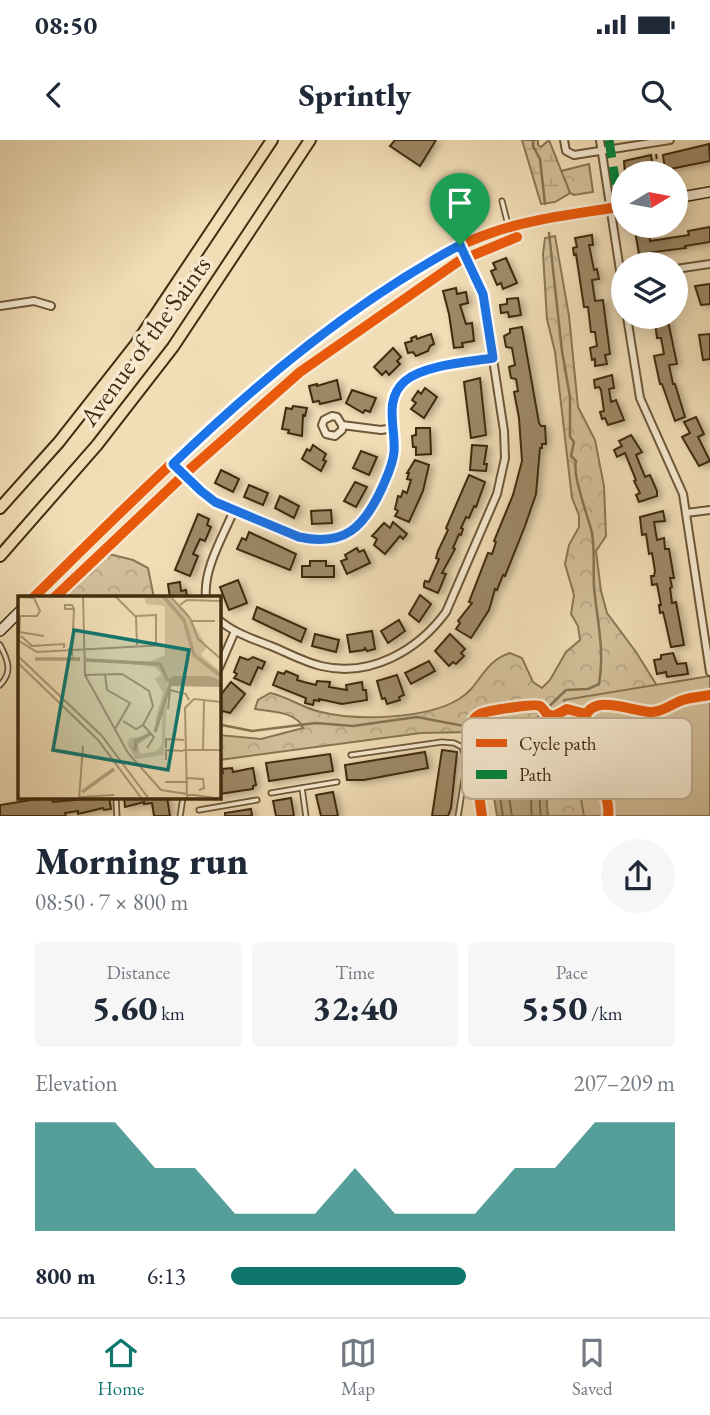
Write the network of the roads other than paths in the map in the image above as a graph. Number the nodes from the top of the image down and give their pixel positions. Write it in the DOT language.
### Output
graph roads {
  1 [pos="272,140"];
  2 [pos="310,140"];
  3 [pos="564,140"];
  4 [pos="600,140"];
  5 [pos="670,140"];
  6 [pos="602,151"];
  7 [pos="710,192"];
  8 [pos="688,196"];
  9 [pos="502,201"];
  10 [pos="610,208"];
  11 [pos="509,227"];
  12 [pos="460,245"];
  13 [pos="618,252"];
  14 [pos="710,264"];
  15 [pos="688,267"];
  16 [pos="0,306"];
  17 [pos="51,306"];
  18 [pos="629,329"];
  19 [pos="493,358"];
  20 [pos="342,425"];
  21 [pos="393,428"];
  22 [pos="173,464"];
  23 [pos="0,508"];
  24 [pos="234,510"];
  25 [pos="710,510"];
  26 [pos="686,513"];
  27 [pos="0,556"];
  28 [pos="35,596"];
  29 [pos="206,596"];
  30 [pos="18,613"];
  31 [pos="710,618"];
  32 [pos="702,620"];
  33 [pos="220,621"];
  34 [pos="0,631"];
  35 [pos="235,631"];
  36 [pos="0,645"];
  37 [pos="220,666"];
  38 [pos="710,672"];
  39 [pos="0,685"];
  40 [pos="462,747"];
  41 [pos="351,755"];
  42 [pos="337,782"];
  43 [pos="302,788"];
  44 [pos="462,792"];
  45 [pos="271,793"];
  46 [pos="257,800"];
  47 [pos="214,808"];
  48 [pos="199,810"];
  49 [pos="215,816"];
  50 [pos="306,816"];
  51 [pos="458,816"];
  1 -- 23 [label="highway, Avenue of the Saints"];
  2 -- 27 [label="highway, Avenue of the Saints"];
  3 -- 6 [label="street"];
  4 -- 6 [label="street"];
  5 -- 6 [label="street"];
  6 -- 10 [label="street"];
  7 -- 8 [label="main road"];
  9 -- 11 [label="lane"];
  10 -- 11 [label="main road"];
  10 -- 13 [label="street"];
  11 -- 12 [label="main road"];
  12 -- 19 [label="street"];
  12 -- 22 [label="main road"];
  14 -- 15 [label="street"];
  16 -- 17 [label="street"];
  18 -- 26 [label="street"];
  19 -- 21 [label="street"];
  19 -- 35 [label="street"];
  20 -- 21 [label="street"];
  21 -- 24 [label="street"];
  22 -- 24 [label="street"];
  22 -- 28 [label="main road"];
  24 -- 29 [label="street"];
  25 -- 26 [label="street"];
  26 -- 32 [label="street"];
  30 -- 34 [label="main road"];
  31 -- 32 [label="street"];
  32 -- 38 [label="street"];
  33 -- 35 [label="street"];
  35 -- 37 [label="street"];
  36 -- 39 [label="lane"];
  40 -- 41 [label="lane"];
  42 -- 43 [label="lane"];
  43 -- 45 [label="lane"];
  43 -- 50 [label="lane"];
  44 -- 51 [label="lane"];
  46 -- 47 [label="lane"];
  47 -- 48 [label="lane"];
  47 -- 49 [label="lane"];
}
